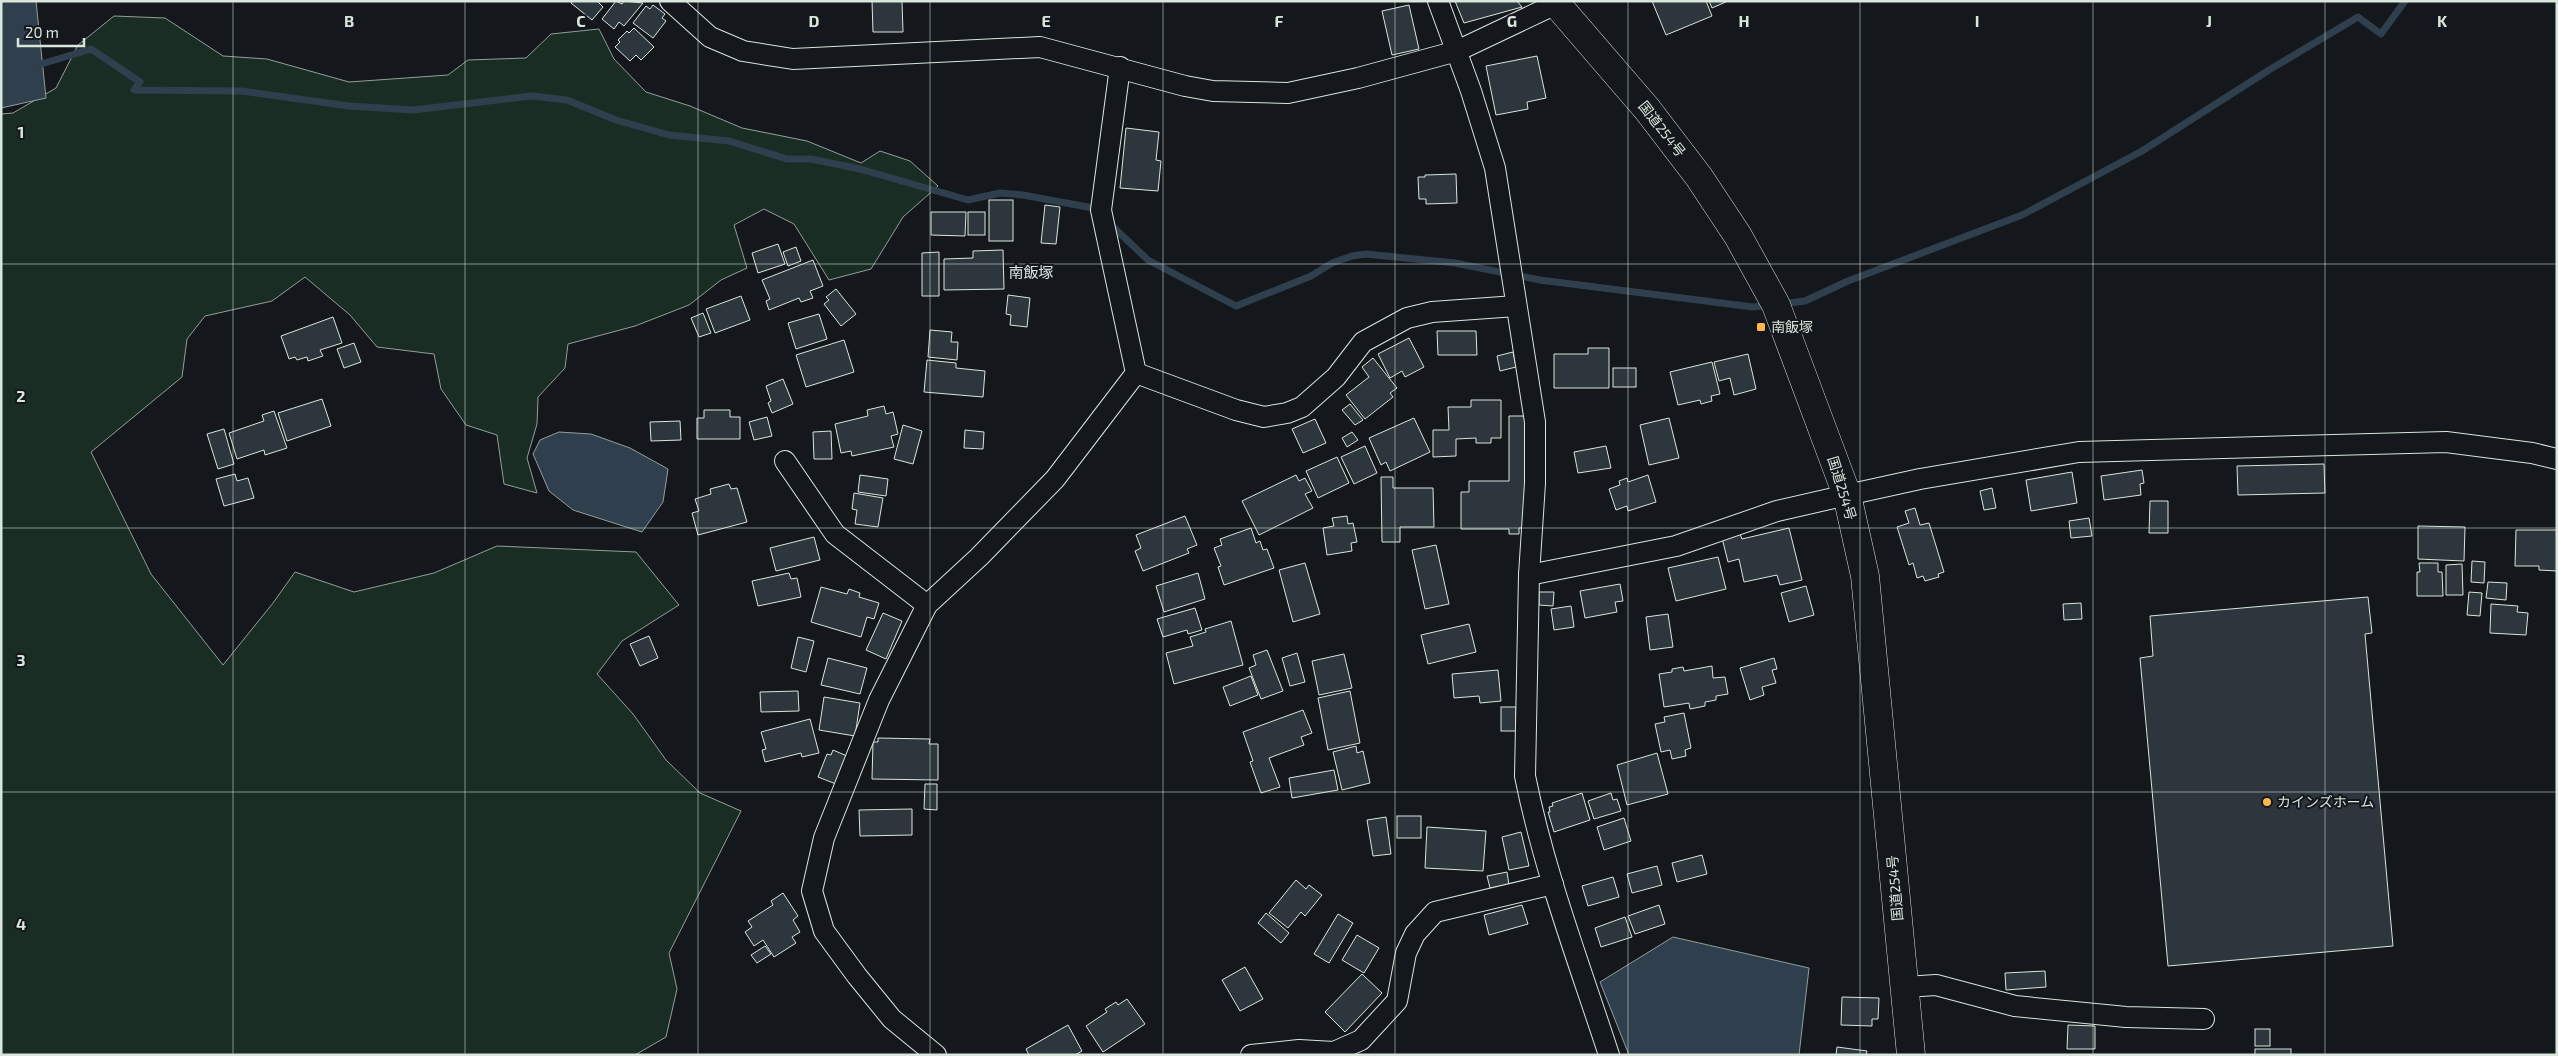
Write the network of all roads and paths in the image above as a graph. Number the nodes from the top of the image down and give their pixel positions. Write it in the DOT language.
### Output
graph roads {
  1 [pos="670,1"];
  2 [pos="1438,1"];
  3 [pos="1555,3"];
  4 [pos="1456,51"];
  5 [pos="1120,67"];
  6 [pos="1516,306"];
  7 [pos="1136,373"];
  8 [pos="2557,459"];
  9 [pos="785,461"];
  10 [pos="1847,495"];
  11 [pos="1529,575"];
  12 [pos="927,605"];
  13 [pos="1553,884"];
  14 [pos="1905,987"];
  15 [pos="2204,1019"];
  16 [pos="936,1055"];
  17 [pos="1251,1055"];
  18 [pos="1609,1055"];
  19 [pos="1911,1055"];
  1 -- 5 [label="street"];
  2 -- 4 [label="street"];
  3 -- 4 [label="street"];
  3 -- 10 [label="highway, 国道254号"];
  4 -- 5 [label="street"];
  4 -- 6 [label="street"];
  5 -- 7 [label="street"];
  6 -- 7 [label="street"];
  6 -- 11 [label="street"];
  7 -- 12 [label="street"];
  8 -- 10 [label="street"];
  9 -- 12 [label="street"];
  10 -- 11 [label="street"];
  10 -- 14 [label="highway, 国道254号"];
  11 -- 13 [label="street"];
  12 -- 16 [label="street"];
  13 -- 17 [label="street"];
  13 -- 18 [label="street"];
  14 -- 15 [label="street"];
  14 -- 19 [label="highway, 国道254号"];
}
